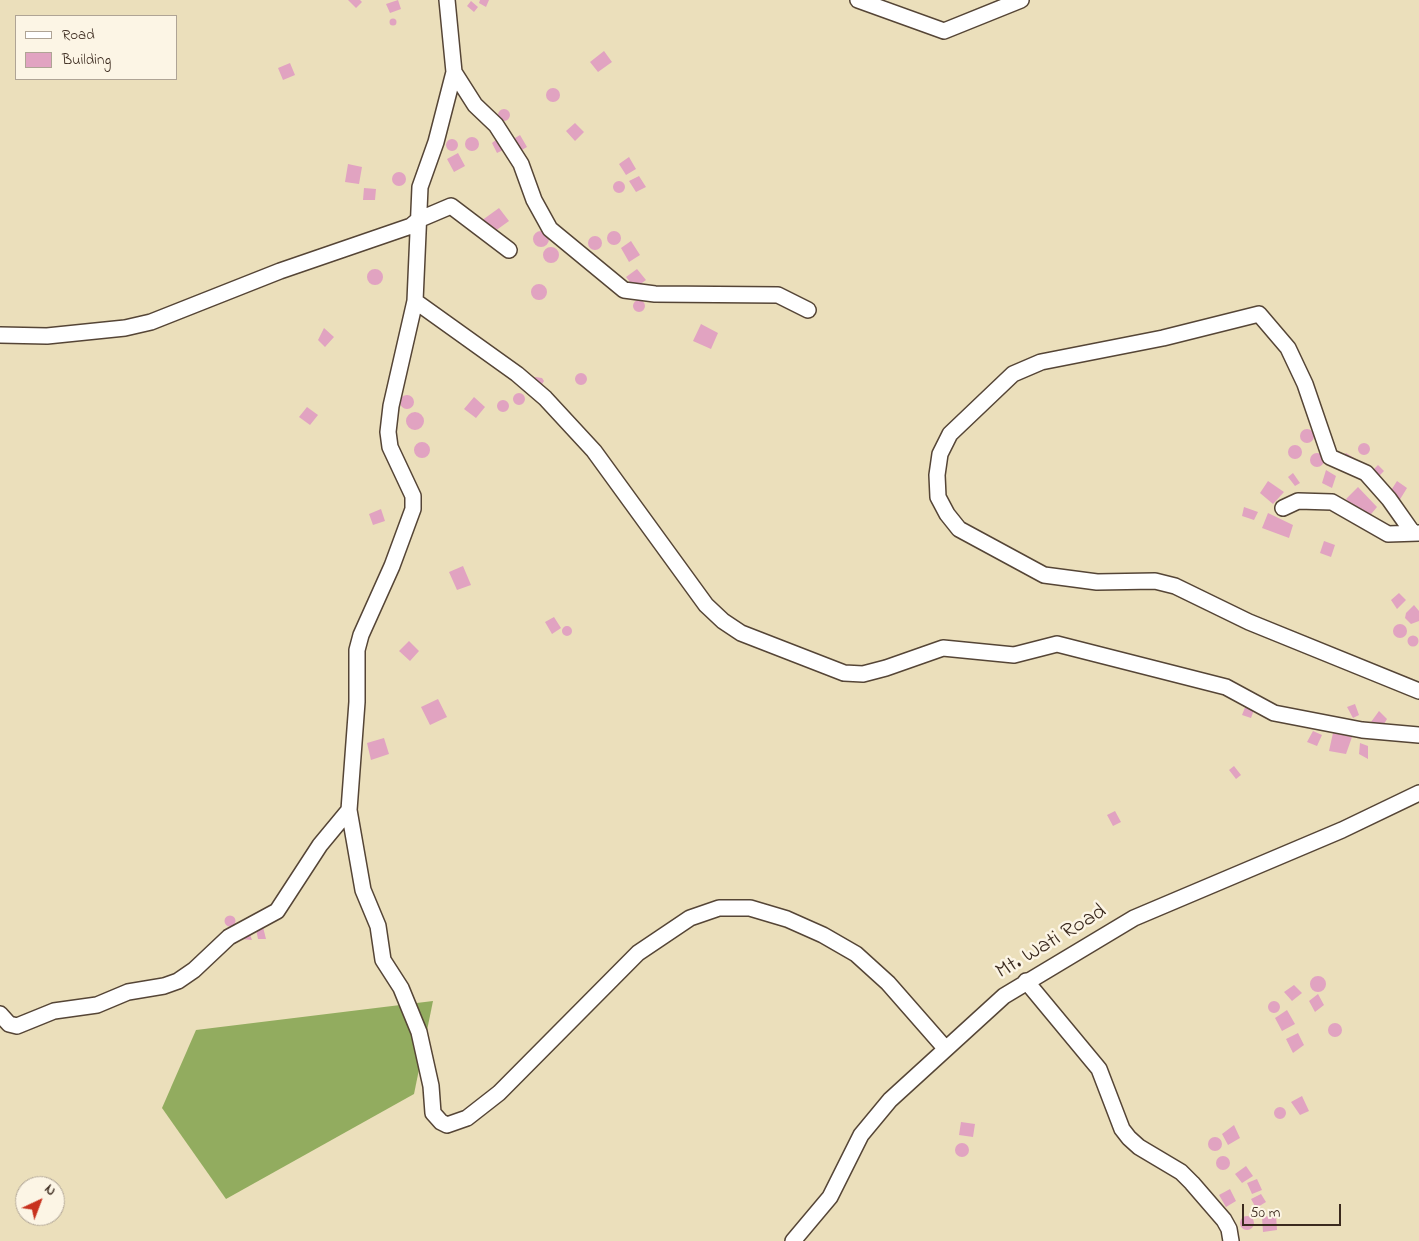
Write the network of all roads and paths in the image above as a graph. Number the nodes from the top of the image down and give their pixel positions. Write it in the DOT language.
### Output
graph roads {
  1 [pos="447,0"];
  2 [pos="858,0"];
  3 [pos="1021,0"];
  4 [pos="454,72"];
  5 [pos="418,220"];
  6 [pos="509,250"];
  7 [pos="415,301"];
  8 [pos="808,310"];
  9 [pos="0,336"];
  10 [pos="1283,508"];
  11 [pos="1416,533"];
  12 [pos="1419,691"];
  13 [pos="1419,735"];
  14 [pos="1419,793"];
  15 [pos="350,810"];
  16 [pos="1026,981"];
  17 [pos="0,1014"];
  18 [pos="945,1048"];
  19 [pos="793,1241"];
  20 [pos="1232,1241"];
  1 -- 4 [label="street"];
  2 -- 3 [label="street"];
  4 -- 5 [label="street"];
  4 -- 8 [label="street"];
  5 -- 6 [label="street"];
  5 -- 7 [label="street"];
  5 -- 9 [label="street"];
  7 -- 13 [label="street"];
  7 -- 15 [label="street"];
  10 -- 11 [label="street"];
  11 -- 12 [label="street"];
  14 -- 16 [label="street, Mt. Wati Road"];
  15 -- 17 [label="street"];
  15 -- 18 [label="street"];
  16 -- 18 [label="street, Mt. Wati Road"];
  16 -- 20 [label="street"];
  18 -- 19 [label="street, Mt. Wati Road"];
}
